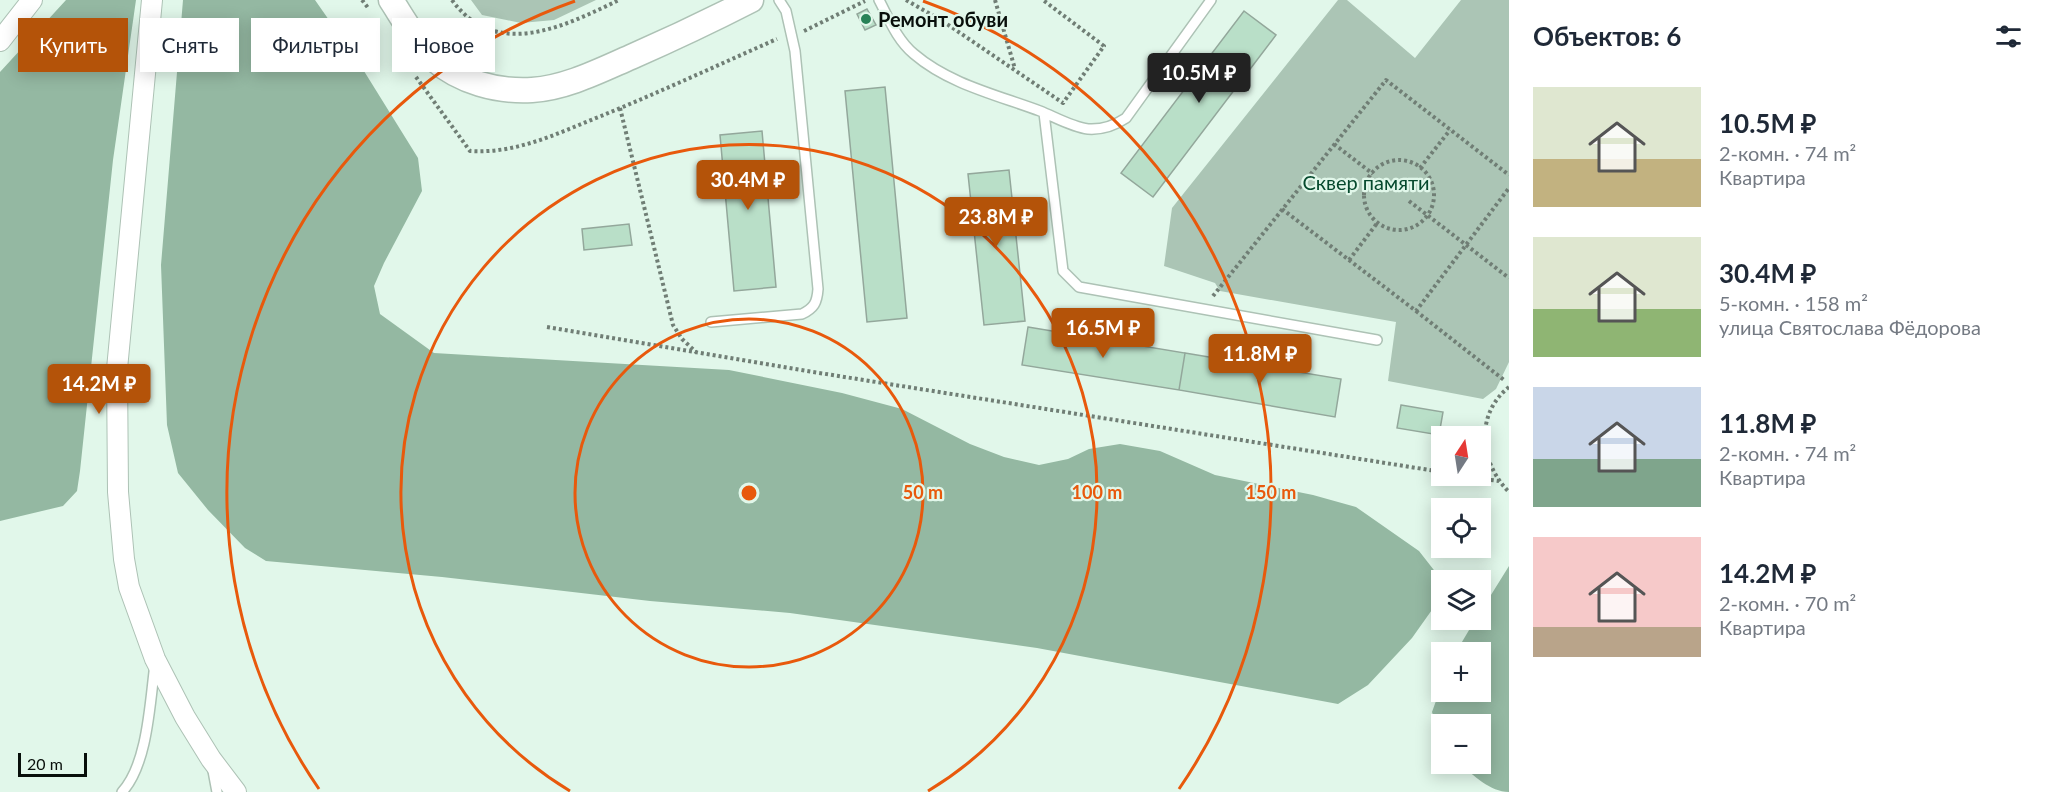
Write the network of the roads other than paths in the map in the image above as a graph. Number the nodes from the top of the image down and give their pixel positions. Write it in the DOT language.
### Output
graph roads {
  1 [pos="32,0"];
  2 [pos="153,0"];
  3 [pos="391,0"];
  4 [pos="752,0"];
  5 [pos="779,0"];
  6 [pos="879,0"];
  7 [pos="1211,0"];
  8 [pos="0,41"];
  9 [pos="1044,113"];
  10 [pos="711,322"];
  11 [pos="1377,340"];
  12 [pos="155,659"];
  13 [pos="211,759"];
  14 [pos="122,792"];
  15 [pos="217,792"];
  16 [pos="236,792"];
  1 -- 8 [label="street"];
  2 -- 12 [label="street"];
  3 -- 4 [label="street"];
  5 -- 10 [label="lane"];
  6 -- 9 [label="lane"];
  7 -- 9 [label="lane"];
  9 -- 11 [label="lane"];
  12 -- 13 [label="street"];
  12 -- 14 [label="lane"];
  13 -- 15 [label="lane"];
  13 -- 16 [label="street"];
}
